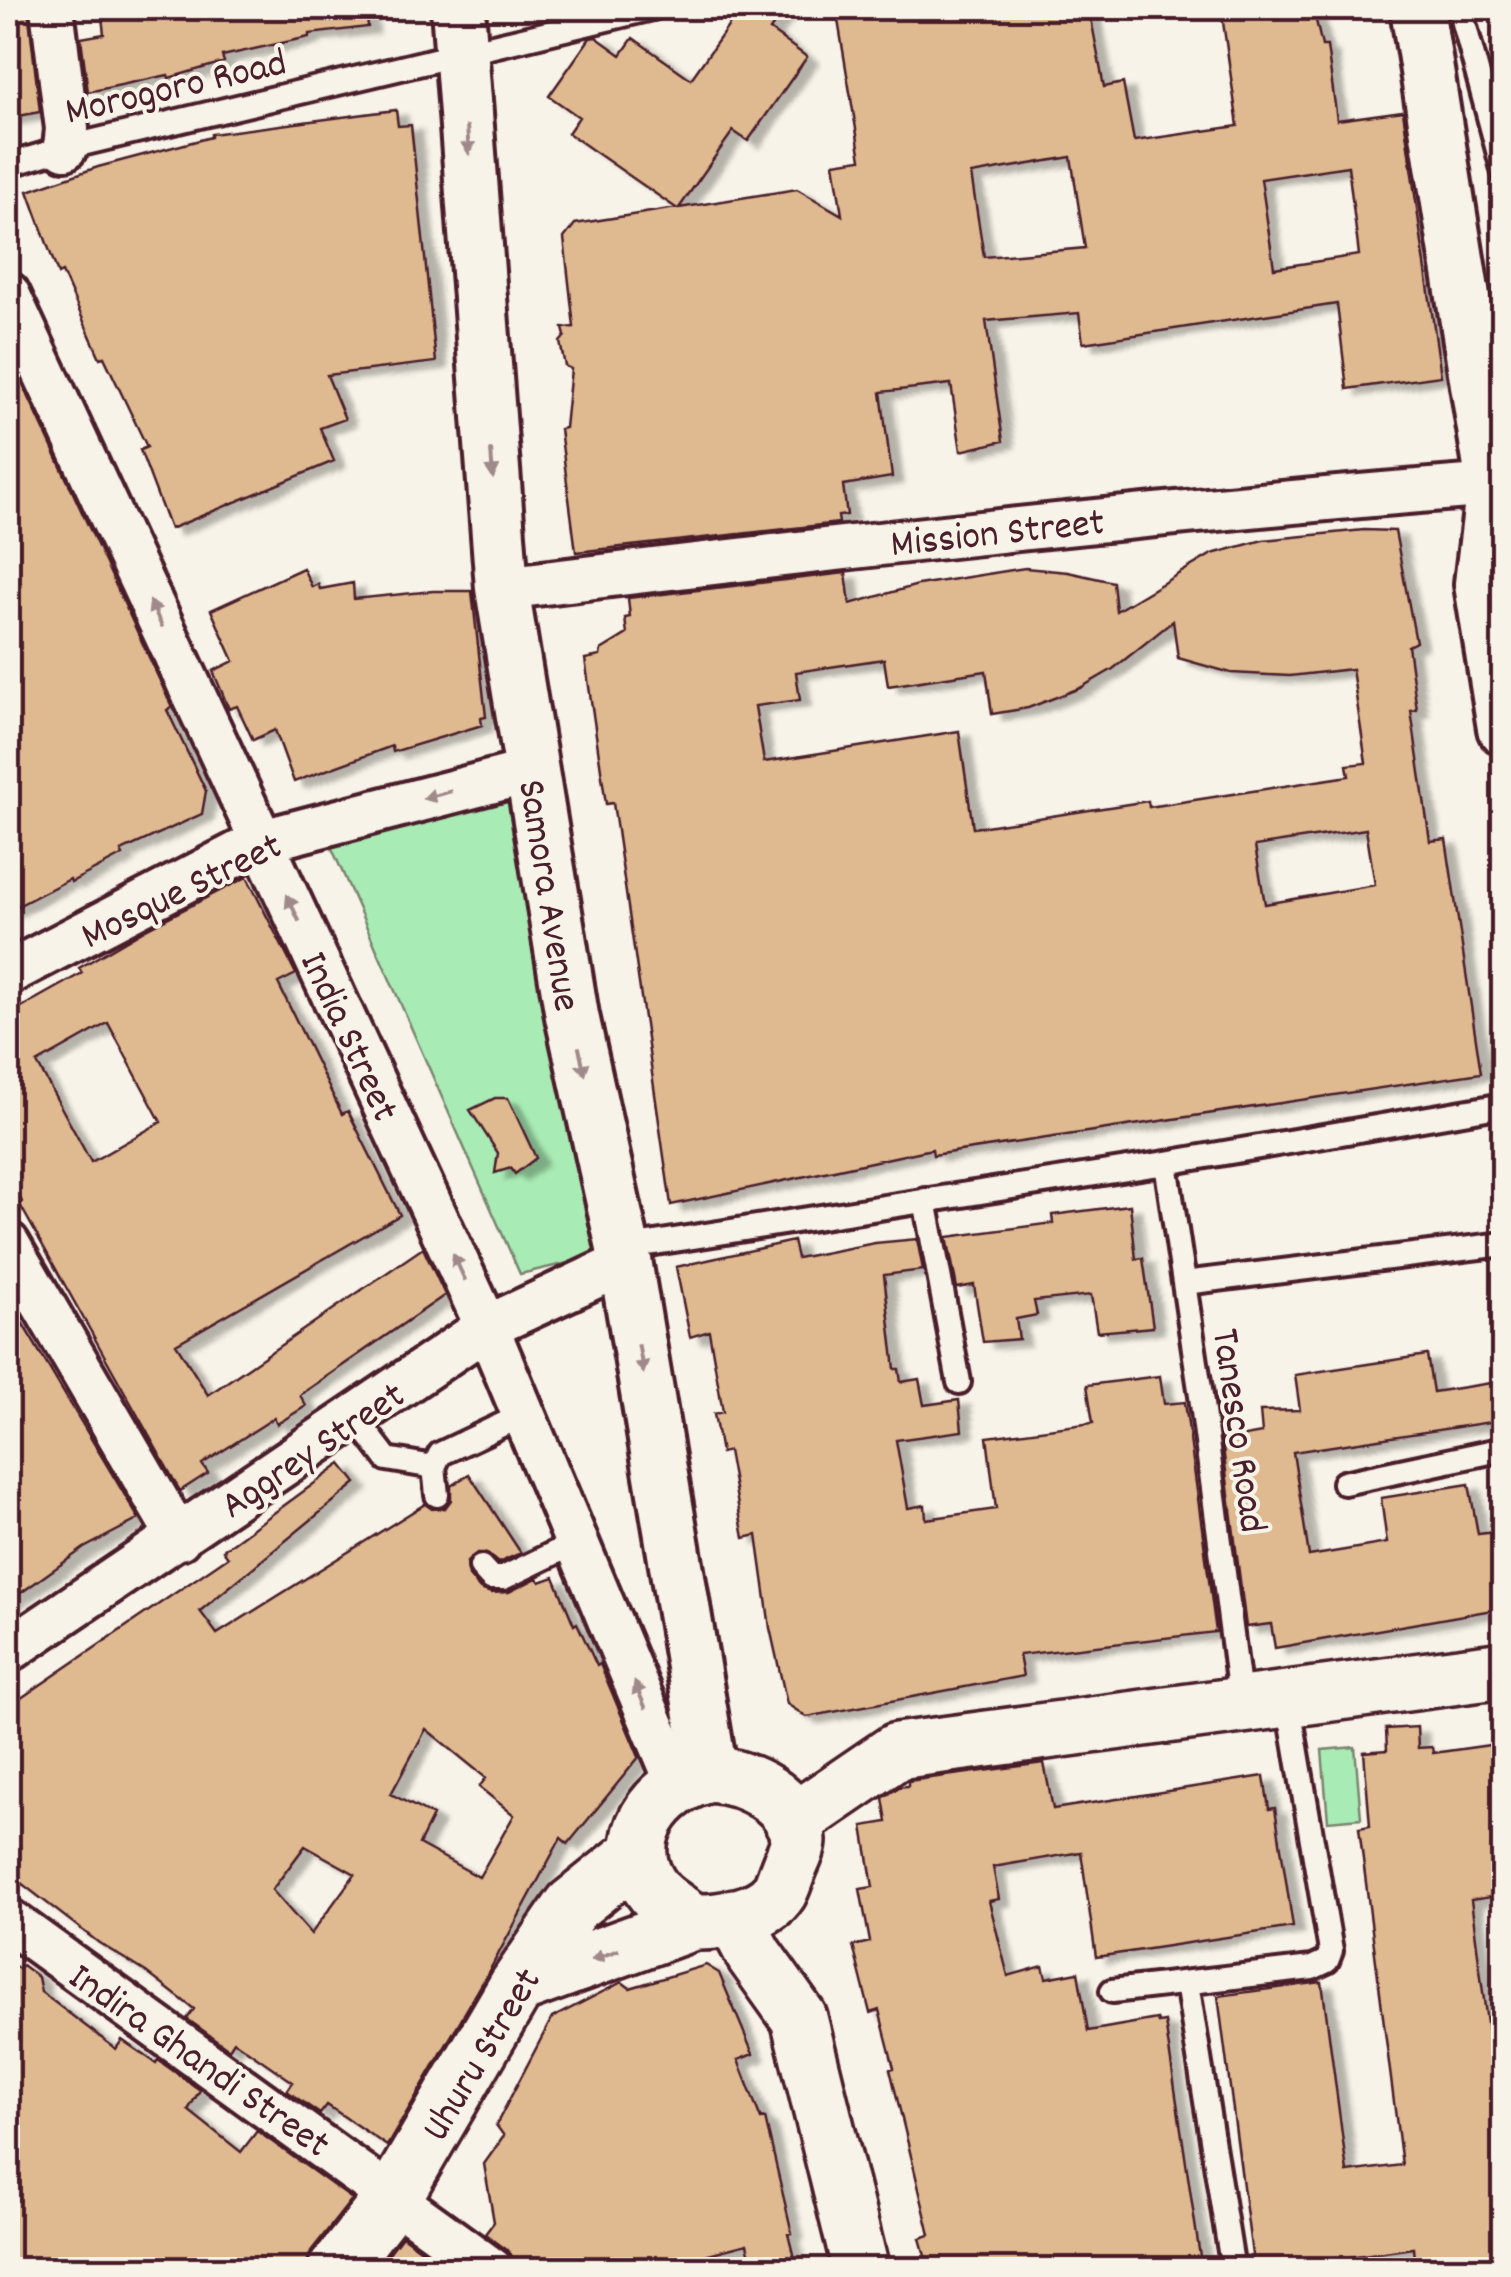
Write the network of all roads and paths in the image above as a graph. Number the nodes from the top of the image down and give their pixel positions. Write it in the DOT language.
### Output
graph roads {
  1 [pos="52,8"];
  2 [pos="652,8"];
  3 [pos="1416,8"];
  4 [pos="1460,8"];
  5 [pos="459,31"];
  6 [pos="65,148"];
  7 [pos="8,165"];
  8 [pos="1504,172"];
  9 [pos="8,294"];
  10 [pos="1500,492"];
  11 [pos="502,588"];
  12 [pos="1504,728"];
  13 [pos="532,771"];
  14 [pos="262,841"];
  15 [pos="8,974"];
  16 [pos="1504,1105"];
  17 [pos="1166,1163"];
  18 [pos="926,1200"];
  19 [pos="8,1244"];
  20 [pos="1504,1244"];
  21 [pos="624,1255"];
  22 [pos="1184,1283"];
  23 [pos="487,1327"];
  24 [pos="959,1382"];
  25 [pos="525,1414"];
  26 [pos="355,1417"];
  27 [pos="1504,1449"];
  28 [pos="434,1467"];
  29 [pos="1344,1484"];
  30 [pos="437,1496"];
  31 [pos="178,1538"];
  32 [pos="576,1542"];
  33 [pos="481,1567"];
  34 [pos="8,1651"];
  35 [pos="1504,1670"];
  36 [pos="1264,1703"];
  37 [pos="695,1780"];
  38 [pos="793,1822"];
  39 [pos="638,1853"];
  40 [pos="735,1912"];
  41 [pos="8,1920"];
  42 [pos="1186,1982"];
  43 [pos="517,1986"];
  44 [pos="1112,1991"];
  45 [pos="394,2196"];
  46 [pos="336,2270"];
  47 [pos="492,2270"];
  48 [pos="861,2270"];
  49 [pos="1234,2270"];
  1 -- 6 [label="street"];
  2 -- 5 [label="lane, Morogoro Road"];
  3 -- 10 [label="street"];
  4 -- 8 [label="lane"];
  5 -- 6 [label="lane, Morogoro Road"];
  5 -- 11 [label="street, Samora Avenue, one-way"];
  6 -- 7 [label="lane, Morogoro Road"];
  14 -- 9 [label="street, India Street, one-way"];
  10 -- 11 [label="street, Mission Street"];
  10 -- 12 [label="street"];
  11 -- 13 [label="street, Samora Avenue"];
  13 -- 14 [label="street, Mosque Street, one-way"];
  13 -- 21 [label="street, Samora Avenue, one-way"];
  14 -- 15 [label="street, Mosque Street"];
  23 -- 14 [label="street, India Street, one-way"];
  16 -- 17 [label="lane"];
  17 -- 18 [label="lane"];
  17 -- 22 [label="lane, Tanesco Road"];
  18 -- 21 [label="lane"];
  18 -- 24 [label="lane"];
  19 -- 31 [label="street"];
  20 -- 22 [label="lane"];
  21 -- 23 [label="street, Aggrey Street"];
  21 -- 37 [label="street, Samora Avenue, one-way"];
  22 -- 36 [label="lane, Tanesco Road"];
  23 -- 25 [label="street, India Street"];
  23 -- 26 [label="street, Aggrey Street"];
  25 -- 28 [label="lane"];
  25 -- 32 [label="street, India Street"];
  26 -- 28 [label="lane"];
  26 -- 31 [label="street, Aggrey Street"];
  27 -- 29 [label="lane"];
  28 -- 30 [label="lane"];
  31 -- 34 [label="street, Aggrey Street"];
  32 -- 33 [label="lane"];
  37 -- 32 [label="street, India Street, one-way"];
  35 -- 36 [label="main road"];
  36 -- 38 [label="main road"];
  36 -- 42 [label="lane, Tanesco Road"];
  37 -- 38 [label="main road"];
  37 -- 39 [label="main road"];
  38 -- 40 [label="main road"];
  39 -- 40 [label="main road"];
  39 -- 43 [label="main road, Uhuru Street"];
  40 -- 43 [label="main road, one-way"];
  40 -- 48 [label="main road"];
  41 -- 45 [label="street, Indira Ghandi Street"];
  42 -- 44 [label="lane"];
  42 -- 49 [label="lane"];
  43 -- 45 [label="main road, Uhuru Street"];
  45 -- 46 [label="main road, Uhuru Street"];
  45 -- 47 [label="street, Indira Ghandi Street"];
}
